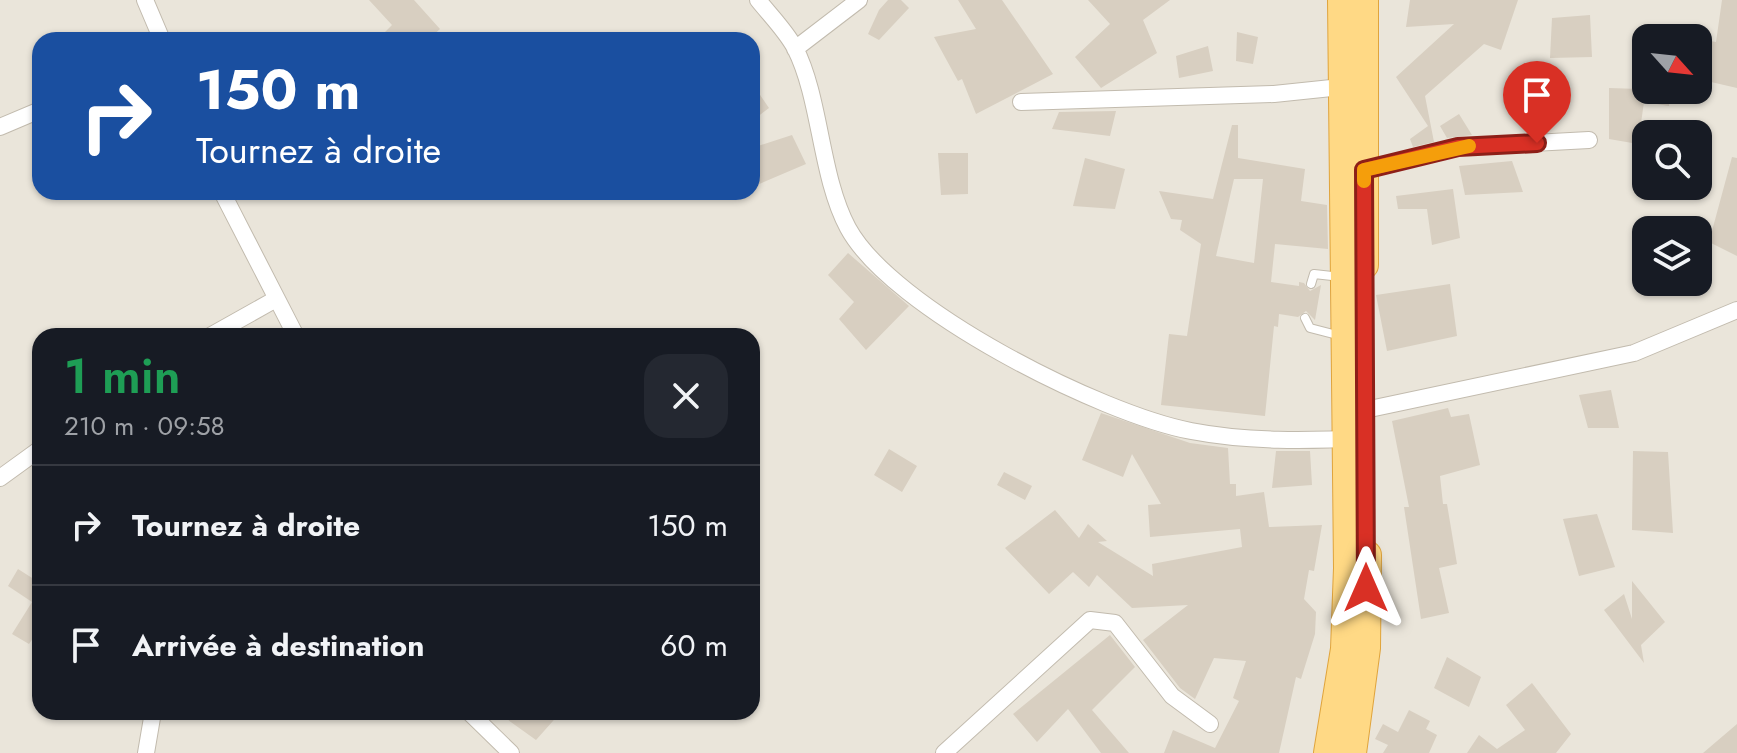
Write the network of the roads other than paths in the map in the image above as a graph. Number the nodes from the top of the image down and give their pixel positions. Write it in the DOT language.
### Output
graph roads {
  1 [pos="145,0"];
  2 [pos="758,0"];
  3 [pos="859,0"];
  4 [pos="1342,0"];
  5 [pos="1364,0"];
  6 [pos="159,32"];
  7 [pos="795,49"];
  8 [pos="1341,87"];
  9 [pos="1021,102"];
  10 [pos="32,113"];
  11 [pos="0,127"];
  12 [pos="1589,140"];
  13 [pos="1364,170"];
  14 [pos="226,200"];
  15 [pos="1346,279"];
  16 [pos="1311,284"];
  17 [pos="276,299"];
  18 [pos="1737,310"];
  19 [pos="1305,318"];
  20 [pos="229,328"];
  21 [pos="292,328"];
  22 [pos="1347,337"];
  23 [pos="1359,429"];
  24 [pos="32,455"];
  25 [pos="0,478"];
  26 [pos="152,720"];
  27 [pos="477,720"];
  28 [pos="1210,724"];
  29 [pos="509,752"];
  30 [pos="146,753"];
  31 [pos="944,753"];
  32 [pos="1328,753"];
  33 [pos="1352,753"];
  1 -- 6 [label="street"];
  2 -- 7 [label="street"];
  3 -- 7 [label="street"];
  4 -- 8 [label="highway"];
  5 -- 13 [label="highway"];
  7 -- 23 [label="street"];
  8 -- 9 [label="street"];
  8 -- 15 [label="highway"];
  10 -- 11 [label="street"];
  12 -- 13 [label="street"];
  13 -- 23 [label="highway"];
  14 -- 17 [label="street"];
  15 -- 16 [label="lane"];
  15 -- 22 [label="highway"];
  17 -- 20 [label="street"];
  17 -- 21 [label="street"];
  18 -- 23 [label="street"];
  19 -- 22 [label="lane"];
  22 -- 23 [label="highway"];
  23 -- 32 [label="highway"];
  23 -- 33 [label="highway"];
  24 -- 25 [label="street"];
  26 -- 30 [label="street"];
  27 -- 29 [label="street"];
  28 -- 31 [label="street"];
}
